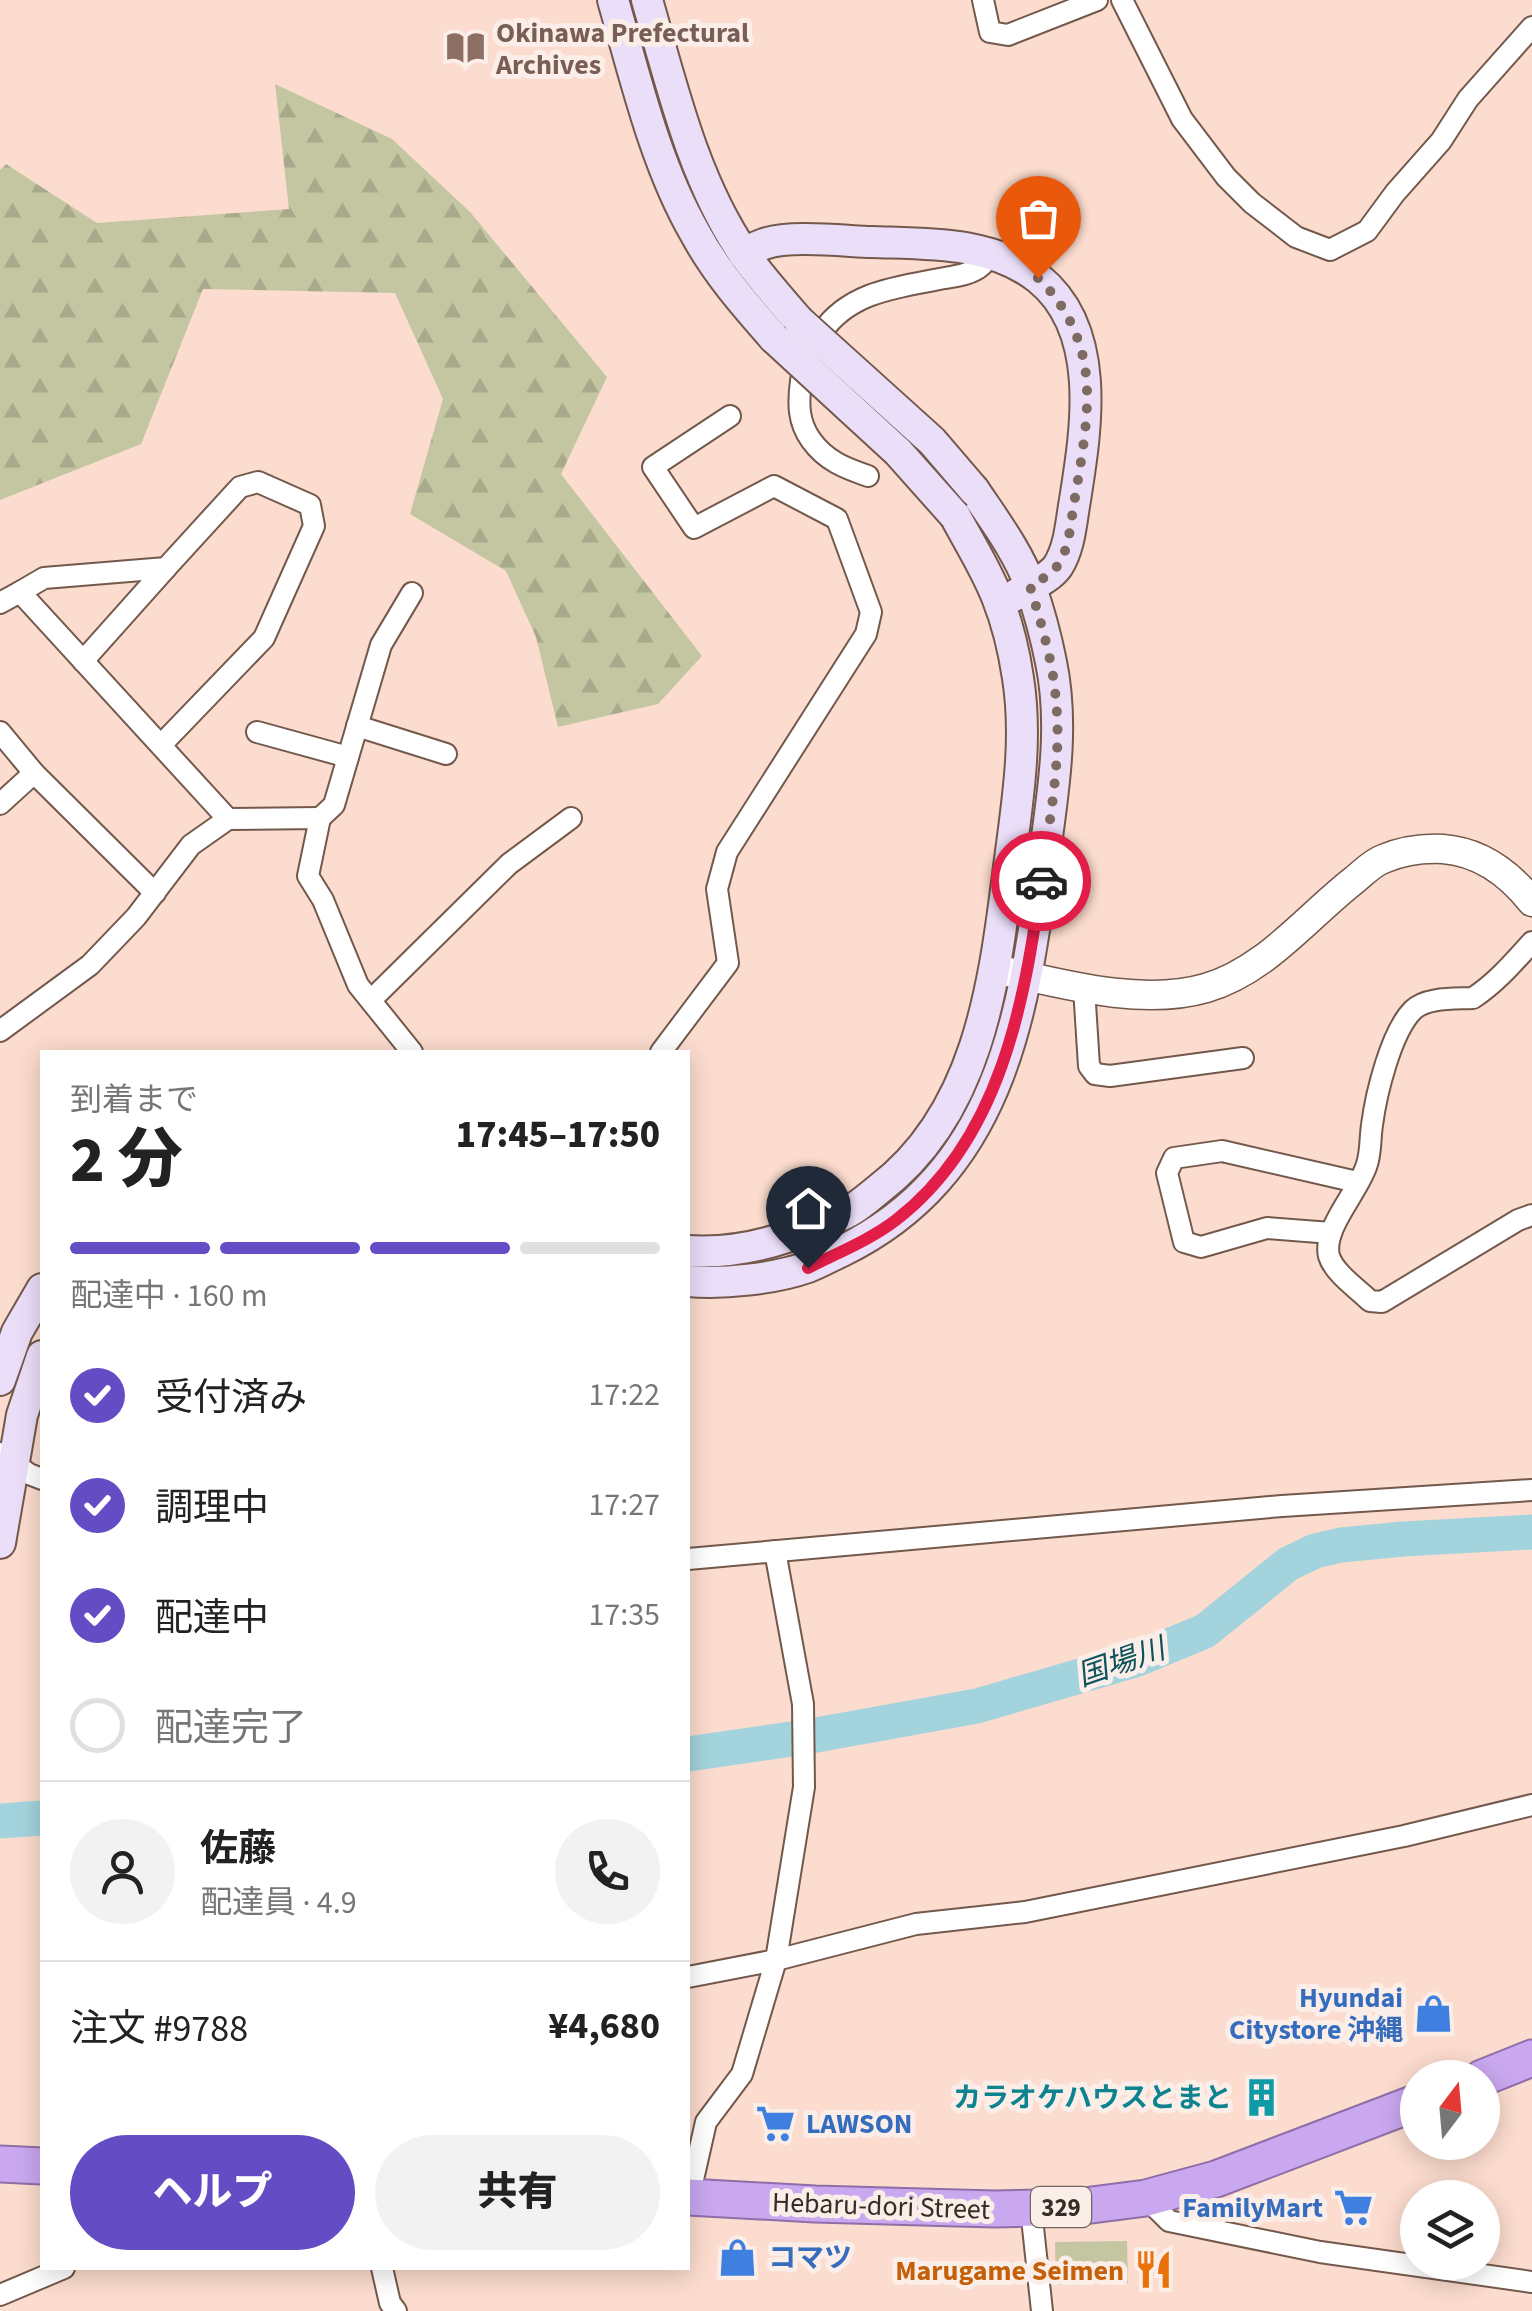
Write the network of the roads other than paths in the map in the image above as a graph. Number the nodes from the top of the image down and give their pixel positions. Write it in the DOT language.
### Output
graph roads {
  1 [pos="613,0"];
  2 [pos="647,0"];
  3 [pos="983,0"];
  4 [pos="1097,0"];
  5 [pos="1122,0"];
  6 [pos="1532,27"];
  7 [pos="744,254"];
  8 [pos="990,254"];
  9 [pos="786,330"];
  10 [pos="730,416"];
  11 [pos="868,476"];
  12 [pos="166,568"];
  13 [pos="1030,586"];
  14 [pos="20,592"];
  15 [pos="412,593"];
  16 [pos="0,603"];
  17 [pos="1000,605"];
  18 [pos="83,660"];
  19 [pos="357,726"];
  20 [pos="0,732"];
  21 [pos="257,732"];
  22 [pos="161,745"];
  23 [pos="446,754"];
  24 [pos="348,757"];
  25 [pos="34,773"];
  26 [pos="0,804"];
  27 [pos="320,818"];
  28 [pos="571,818"];
  29 [pos="228,819"];
  30 [pos="155,893"];
  31 [pos="1532,902"];
  32 [pos="1532,942"];
  33 [pos="995,968"];
  34 [pos="1026,976"];
  35 [pos="1084,988"];
  36 [pos="370,1000"];
  37 [pos="0,1031"];
  38 [pos="410,1050"];
  39 [pos="663,1050"];
  40 [pos="1243,1058"];
  41 [pos="1357,1182"];
  42 [pos="1532,1215"];
  43 [pos="1331,1233"];
  44 [pos="690,1251"];
  45 [pos="690,1281"];
  46 [pos="40,1292"];
  47 [pos="40,1362"];
  48 [pos="0,1380"];
  49 [pos="6,1457"];
  50 [pos="40,1478"];
  51 [pos="1532,1490"];
  52 [pos="0,1543"];
  53 [pos="775,1552"];
  54 [pos="690,1559"];
  55 [pos="1532,1805"];
  56 [pos="776,1960"];
  57 [pos="690,1977"];
  58 [pos="1532,2058"];
  59 [pos="1500,2071"];
  60 [pos="1400,2109"];
  61 [pos="0,2164"];
  62 [pos="40,2166"];
  63 [pos="690,2190"];
  64 [pos="690,2198"];
  65 [pos="1146,2198"];
  66 [pos="1031,2208"];
  67 [pos="59,2270"];
  68 [pos="382,2270"];
  69 [pos="1532,2282"];
  70 [pos="0,2295"];
  71 [pos="396,2311"];
  72 [pos="1042,2311"];
  1 -- 9 [label="main road"];
  2 -- 7 [label="main road"];
  3 -- 4 [label="street"];
  5 -- 6 [label="street"];
  7 -- 8 [label="main road"];
  7 -- 9 [label="main road"];
  8 -- 11 [label="street"];
  8 -- 13 [label="main road"];
  9 -- 13 [label="main road, bridge"];
  9 -- 17 [label="main road, bridge"];
  10 -- 39 [label="street"];
  12 -- 14 [label="street"];
  12 -- 18 [label="street"];
  12 -- 22 [label="street"];
  13 -- 17 [label="main road"];
  13 -- 34 [label="main road"];
  14 -- 16 [label="street"];
  14 -- 18 [label="street"];
  15 -- 19 [label="street"];
  17 -- 33 [label="main road"];
  18 -- 22 [label="street"];
  19 -- 23 [label="street"];
  19 -- 24 [label="street"];
  20 -- 25 [label="street"];
  21 -- 24 [label="street"];
  22 -- 29 [label="street"];
  24 -- 27 [label="street"];
  25 -- 26 [label="street"];
  25 -- 30 [label="street"];
  27 -- 29 [label="street"];
  27 -- 36 [label="street"];
  28 -- 36 [label="street"];
  29 -- 30 [label="street"];
  30 -- 37 [label="street"];
  31 -- 35 [label="street"];
  32 -- 41 [label="street"];
  33 -- 34 [label="street"];
  33 -- 44 [label="main road"];
  34 -- 35 [label="street"];
  34 -- 45 [label="main road"];
  35 -- 40 [label="street"];
  36 -- 38 [label="street"];
  41 -- 43 [label="street"];
  41 -- 43 [label="street"];
  42 -- 43 [label="street"];
  46 -- 48 [label="main road"];
  47 -- 49 [label="main road"];
  49 -- 50 [label="street"];
  49 -- 52 [label="main road"];
  51 -- 53 [label="street"];
  53 -- 54 [label="street"];
  53 -- 56 [label="street"];
  55 -- 56 [label="street"];
  56 -- 57 [label="street"];
  56 -- 63 [label="street"];
  58 -- 59 [label="highway"];
  60 -- 65 [label="highway, Hebaru-dori Street / 329"];
  61 -- 62 [label="highway"];
  64 -- 66 [label="highway, Hebaru-dori Street / 329"];
  65 -- 66 [label="highway, Hebaru-dori Street / 329"];
  65 -- 69 [label="street"];
  66 -- 72 [label="street"];
  67 -- 70 [label="street"];
  68 -- 71 [label="street"];
}
